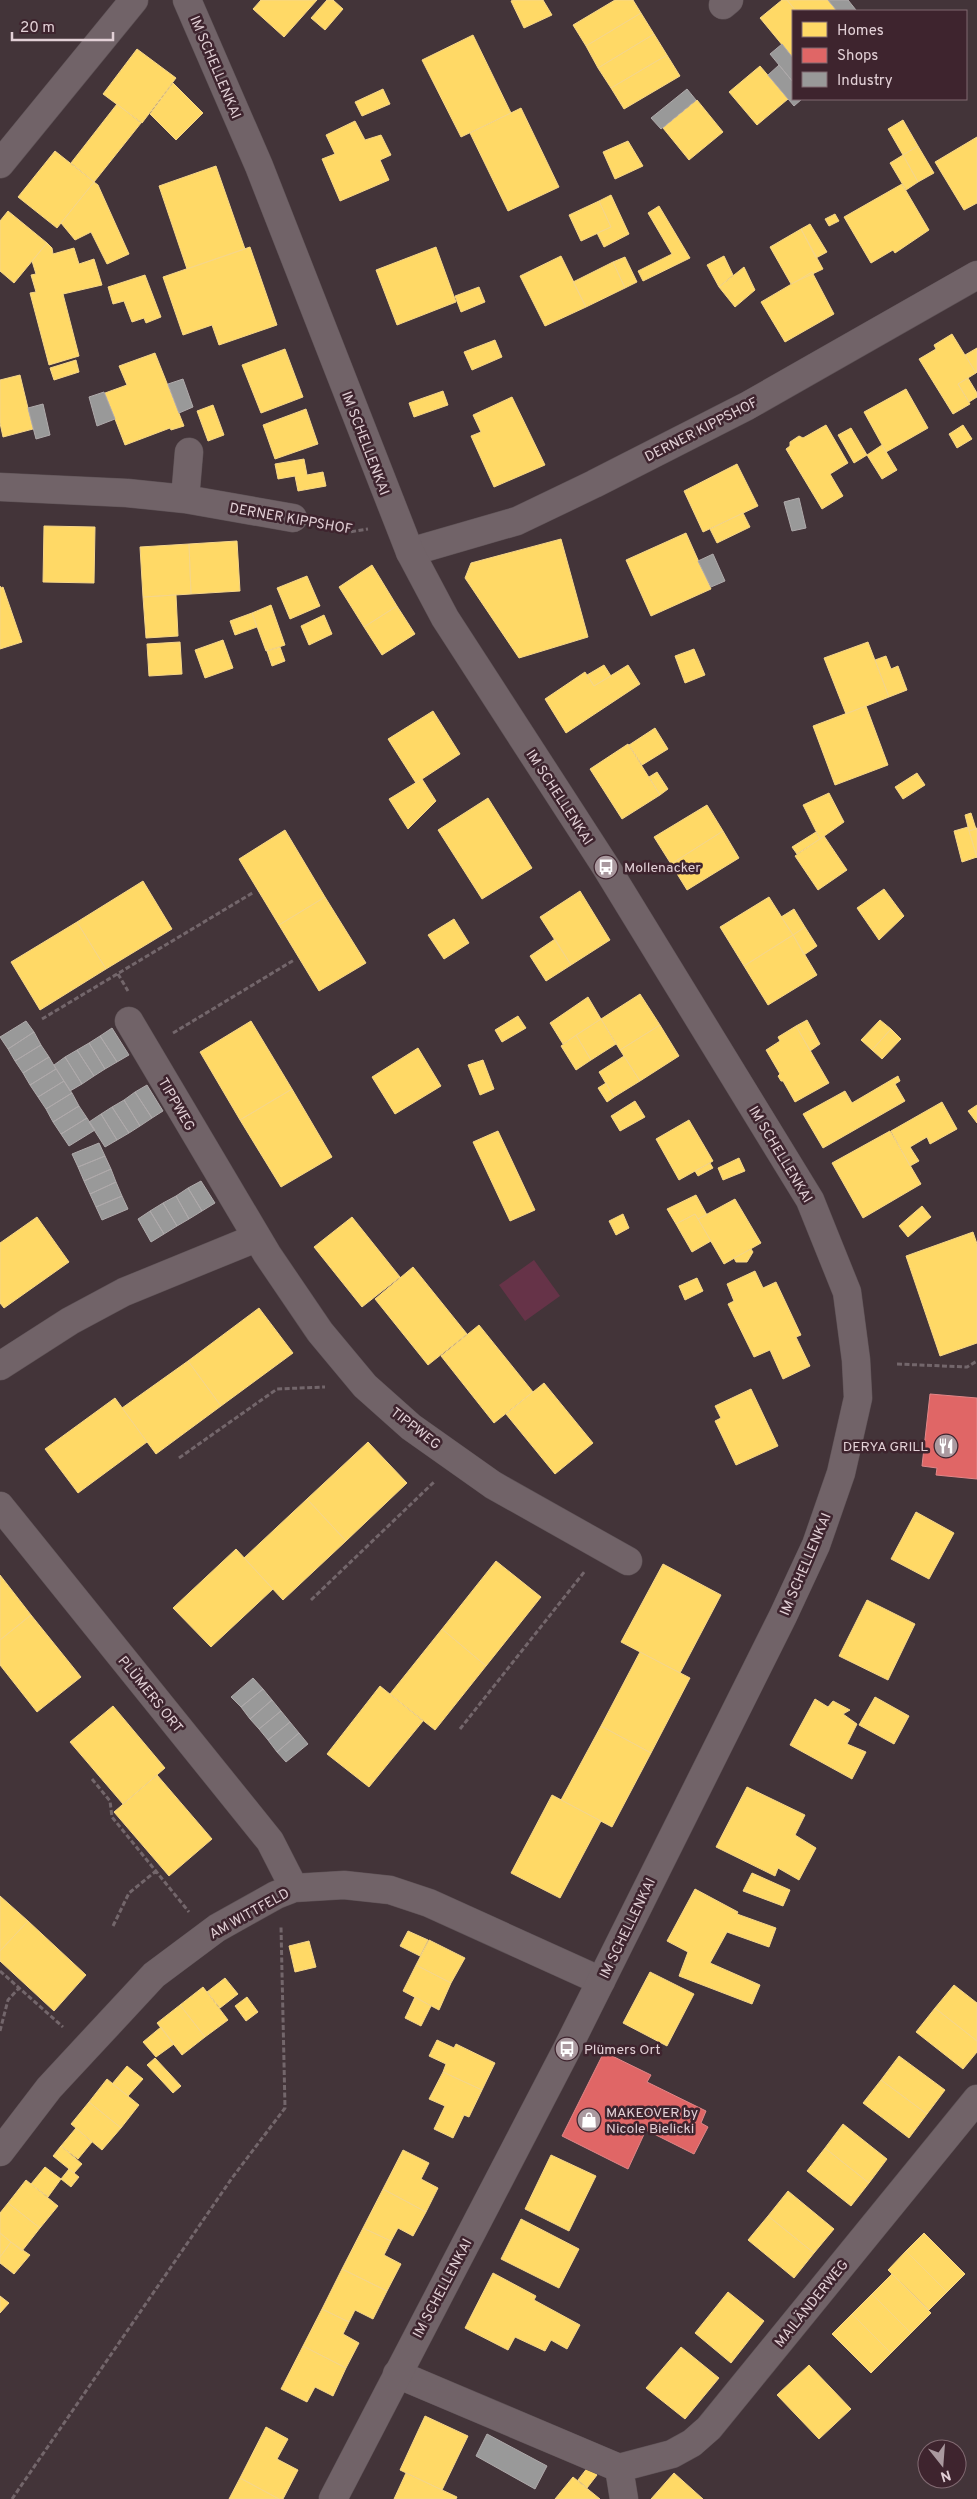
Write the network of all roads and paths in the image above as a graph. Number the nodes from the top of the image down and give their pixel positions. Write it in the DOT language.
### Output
graph roads {
  1 [pos="134,0"];
  2 [pos="187,0"];
  3 [pos="0,164"];
  4 [pos="977,275"];
  5 [pos="189,452"];
  6 [pos="0,487"];
  7 [pos="185,499"];
  8 [pos="293,518"];
  9 [pos="398,527"];
  10 [pos="410,552"];
  11 [pos="254,892"];
  12 [pos="294,960"];
  13 [pos="42,1019"];
  14 [pos="129,1021"];
  15 [pos="145,1049"];
  16 [pos="256,1238"];
  17 [pos="977,1361"];
  18 [pos="897,1364"];
  19 [pos="0,1366"];
  20 [pos="365,1386"];
  21 [pos="179,1458"];
  22 [pos="458,1460"];
  23 [pos="0,1506"];
  24 [pos="604,1547"];
  25 [pos="628,1561"];
  26 [pos="311,1600"];
  27 [pos="460,1729"];
  28 [pos="92,1779"];
  29 [pos="156,1871"];
  30 [pos="285,1891"];
  31 [pos="192,1916"];
  32 [pos="113,1926"];
  33 [pos="0,1971"];
  34 [pos="601,1981"];
  35 [pos="19,1988"];
  36 [pos="0,2031"];
  37 [pos="68,2031"];
  38 [pos="977,2099"];
  39 [pos="0,2152"];
  40 [pos="397,2374"];
  41 [pos="619,2468"];
  42 [pos="12,2499"];
  43 [pos="333,2499"];
  44 [pos="624,2499"];
  1 -- 3 [label="street"];
  2 -- 9 [label="street, IM SCHELLENKAI"];
  4 -- 10 [label="street, DERNER KIPPSHOF"];
  5 -- 7 [label="street"];
  6 -- 7 [label="street, DERNER KIPPSHOF"];
  7 -- 8 [label="street, DERNER KIPPSHOF"];
  8 -- 9 [label="path, DERNER KIPPSHOF"];
  9 -- 10 [label="street, IM SCHELLENKAI"];
  10 -- 34 [label="street, IM SCHELLENKAI"];
  11 -- 13 [label="path"];
  12 -- 15 [label="path"];
  14 -- 15 [label="street, TIPPWEG"];
  15 -- 16 [label="street, TIPPWEG"];
  16 -- 19 [label="street"];
  16 -- 20 [label="street, TIPPWEG"];
  17 -- 18 [label="path"];
  20 -- 21 [label="path"];
  20 -- 22 [label="street, TIPPWEG"];
  22 -- 24 [label="street, TIPPWEG"];
  22 -- 26 [label="path"];
  23 -- 30 [label="street, PLÜMERS ORT"];
  24 -- 25 [label="street, TIPPWEG"];
  24 -- 27 [label="path"];
  28 -- 29 [label="path"];
  29 -- 31 [label="path"];
  29 -- 32 [label="path"];
  30 -- 34 [label="street, AM WITTFELD"];
  30 -- 39 [label="street, AM WITTFELD"];
  30 -- 42 [label="path"];
  33 -- 35 [label="path"];
  34 -- 40 [label="street, IM SCHELLENKAI"];
  35 -- 36 [label="path"];
  35 -- 37 [label="path"];
  38 -- 41 [label="street, MAILÄNDERWEG"];
  40 -- 41 [label="street"];
  40 -- 43 [label="street, IM SCHELLENKAI"];
  41 -- 44 [label="street"];
}
